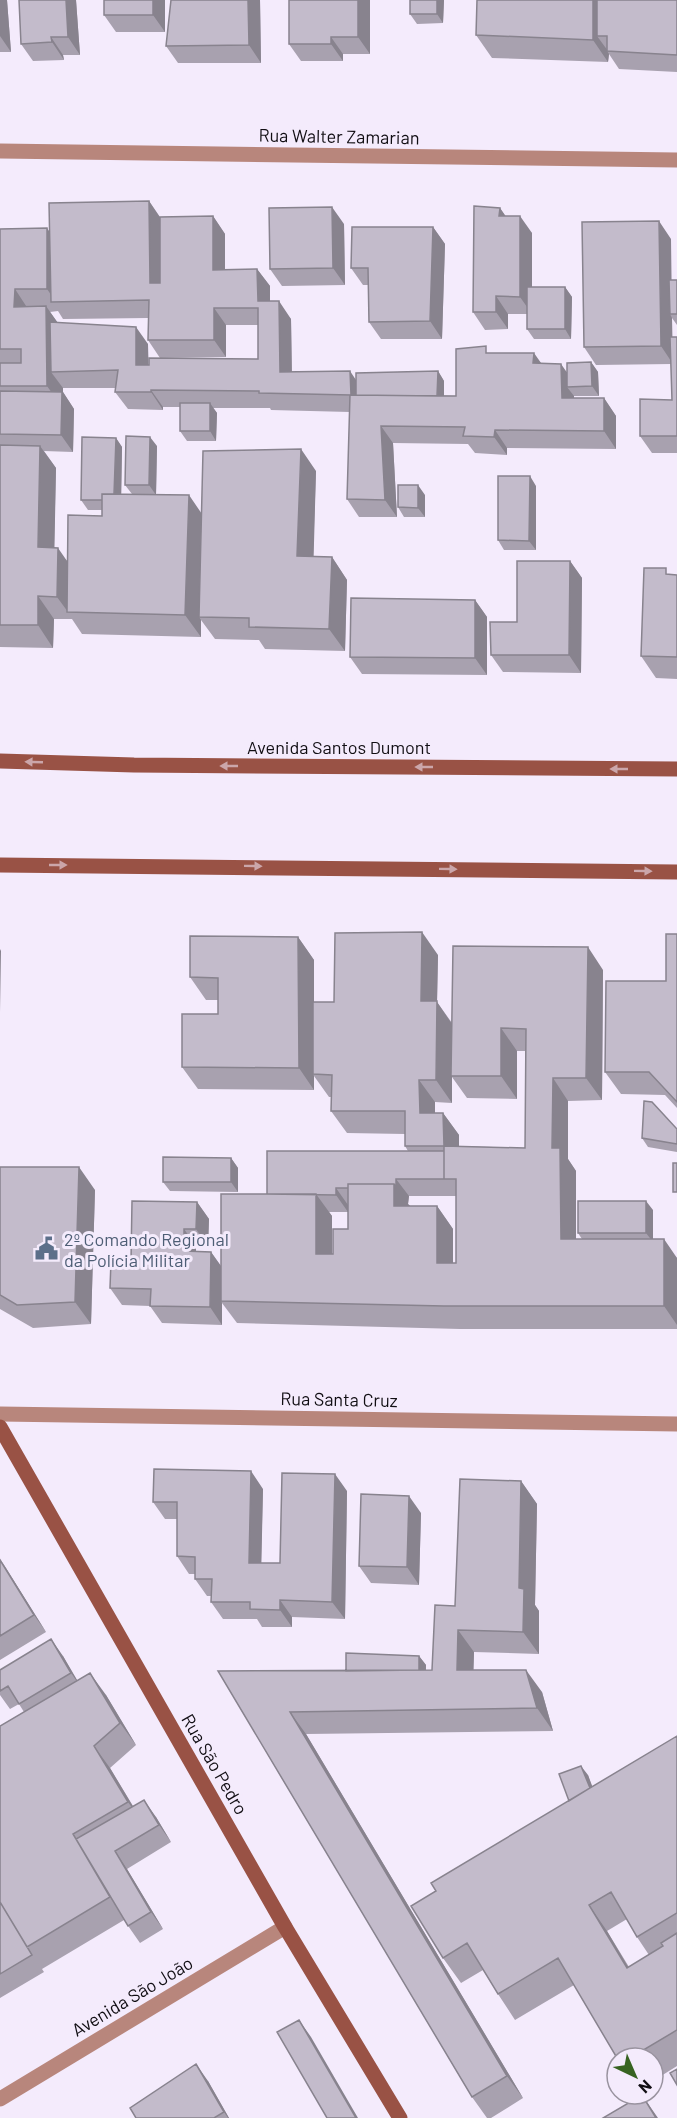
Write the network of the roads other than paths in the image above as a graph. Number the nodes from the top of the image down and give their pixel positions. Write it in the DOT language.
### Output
graph roads {
  1 [pos="0,151"];
  2 [pos="677,160"];
  3 [pos="0,761"];
  4 [pos="677,769"];
  5 [pos="0,865"];
  6 [pos="677,872"];
  7 [pos="0,1414"];
  8 [pos="677,1424"];
  9 [pos="0,1427"];
  10 [pos="285,1927"];
  11 [pos="0,2099"];
  12 [pos="400,2118"];
  1 -- 2 [label="street, Rua Walter Zamarian"];
  4 -- 3 [label="main road, Avenida Santos Dumont, one-way"];
  5 -- 6 [label="main road, one-way"];
  7 -- 8 [label="street, Rua Santa Cruz"];
  9 -- 10 [label="main road, Rua São Pedro"];
  10 -- 11 [label="street, Avenida São João"];
  10 -- 12 [label="main road, Rua São Pedro"];
}
